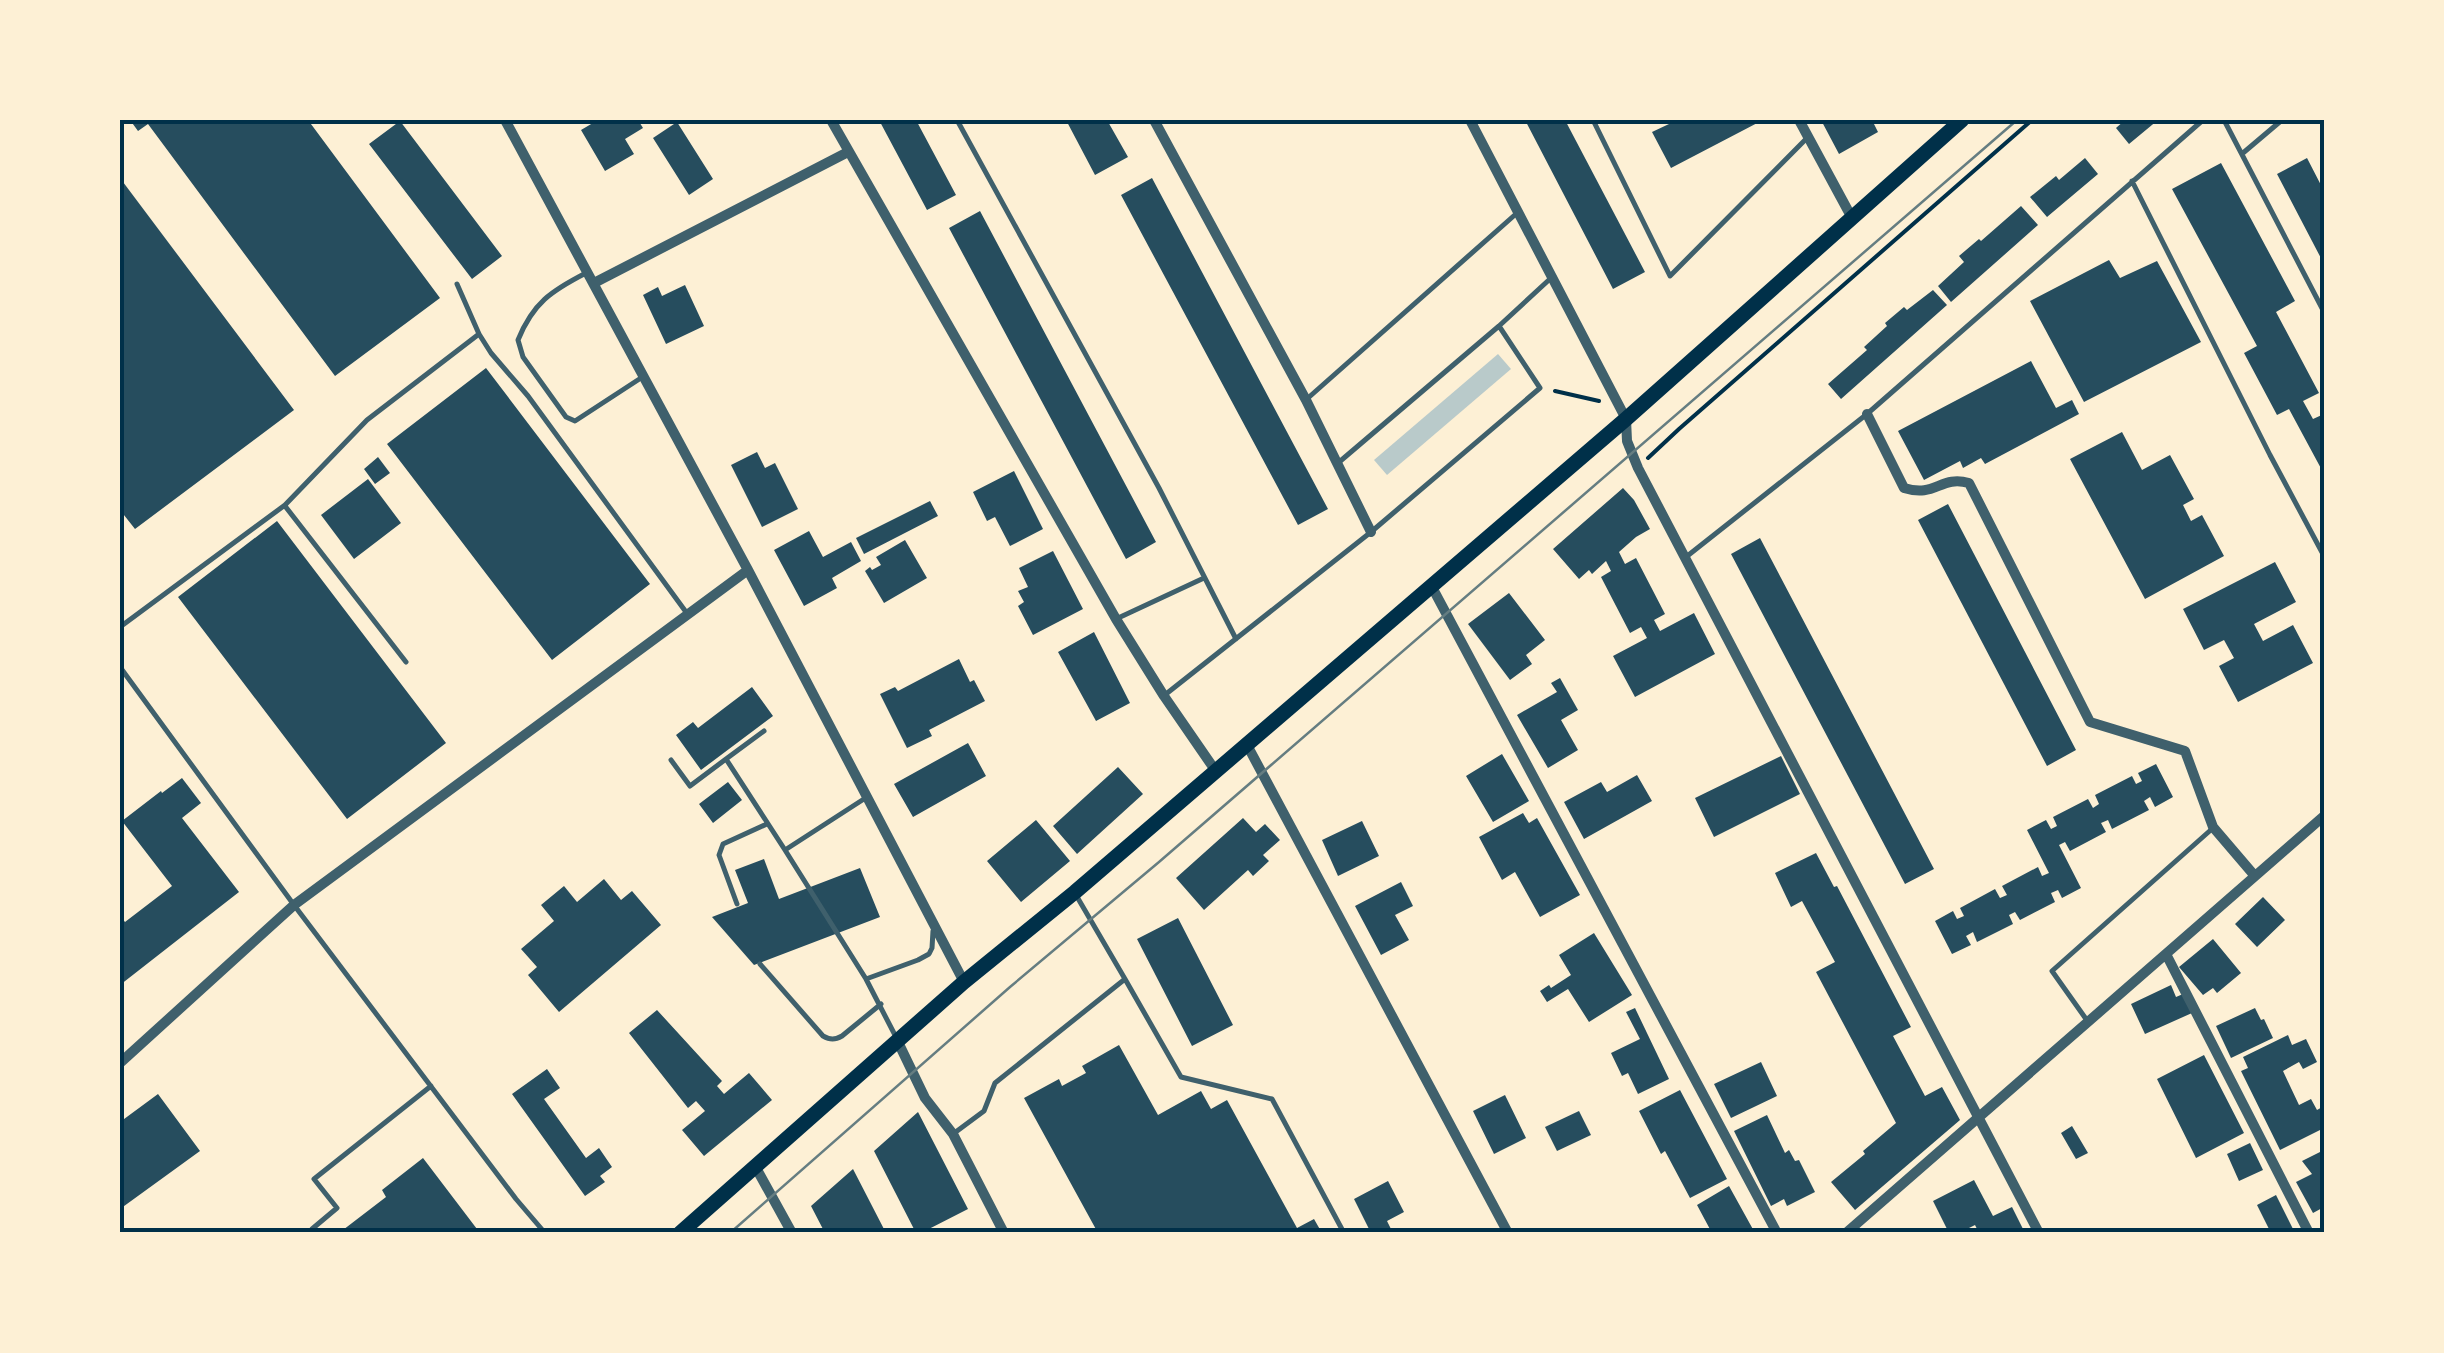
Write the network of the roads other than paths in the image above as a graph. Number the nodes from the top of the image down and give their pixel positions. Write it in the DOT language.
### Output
graph roads {
  1 [pos="506,120"];
  2 [pos="831,120"];
  3 [pos="957,120"];
  4 [pos="1154,120"];
  5 [pos="1470,120"];
  6 [pos="1593,120"];
  7 [pos="1799,120"];
  8 [pos="1962,120"];
  9 [pos="2203,120"];
  10 [pos="2224,120"];
  11 [pos="2282,120"];
  12 [pos="1808,136"];
  13 [pos="848,152"];
  14 [pos="2243,153"];
  15 [pos="2132,182"];
  16 [pos="1518,212"];
  17 [pos="1852,218"];
  18 [pos="592,278"];
  19 [pos="1551,278"];
  20 [pos="456,284"];
  21 [pos="2324,312"];
  22 [pos="1499,326"];
  23 [pos="478,334"];
  24 [pos="644,376"];
  25 [pos="1306,400"];
  26 [pos="1623,412"];
  27 [pos="1867,414"];
  28 [pos="1337,463"];
  29 [pos="285,505"];
  30 [pos="1371,532"];
  31 [pos="2324,556"];
  32 [pos="1686,558"];
  33 [pos="748,570"];
  34 [pos="1205,578"];
  35 [pos="1432,587"];
  36 [pos="688,614"];
  37 [pos="1116,619"];
  38 [pos="120,627"];
  39 [pos="1236,639"];
  40 [pos="406,662"];
  41 [pos="120,667"];
  42 [pos="1164,696"];
  43 [pos="764,730"];
  44 [pos="1246,743"];
  45 [pos="726,758"];
  46 [pos="671,760"];
  47 [pos="1215,770"];
  48 [pos="867,796"];
  49 [pos="2324,816"];
  50 [pos="767,824"];
  51 [pos="2213,828"];
  52 [pos="784,850"];
  53 [pos="2254,876"];
  54 [pos="1075,892"];
  55 [pos="737,904"];
  56 [pos="294,905"];
  57 [pos="929,914"];
  58 [pos="2166,954"];
  59 [pos="760,964"];
  60 [pos="866,978"];
  61 [pos="1124,979"];
  62 [pos="964,982"];
  63 [pos="880,1004"];
  64 [pos="2088,1022"];
  65 [pos="898,1042"];
  66 [pos="120,1063"];
  67 [pos="431,1086"];
  68 [pos="1977,1117"];
  69 [pos="953,1134"];
  70 [pos="755,1166"];
  71 [pos="312,1228"];
  72 [pos="545,1233"];
  73 [pos="680,1233"];
  74 [pos="792,1233"];
  75 [pos="1004,1233"];
  76 [pos="1344,1233"];
  77 [pos="1508,1233"];
  78 [pos="1777,1233"];
  79 [pos="1846,1233"];
  80 [pos="2039,1233"];
  81 [pos="2309,1233"];
  1 -- 18 [label="street"];
  2 -- 13 [label="street"];
  3 -- 34 [label="lane"];
  4 -- 25 [label="street"];
  5 -- 16 [label="street"];
  6 -- 12 [label="lane"];
  7 -- 12 [label="street"];
  8 -- 17 [label="main road"];
  9 -- 15 [label="lane"];
  10 -- 14 [label="lane"];
  11 -- 14 [label="lane"];
  12 -- 17 [label="street"];
  13 -- 18 [label="street"];
  13 -- 37 [label="street"];
  14 -- 21 [label="lane"];
  15 -- 27 [label="lane"];
  15 -- 31 [label="lane"];
  16 -- 19 [label="street"];
  16 -- 25 [label="lane"];
  17 -- 26 [label="main road"];
  18 -- 24 [label="street"];
  18 -- 24 [label="lane"];
  19 -- 22 [label="lane"];
  19 -- 26 [label="street"];
  20 -- 23 [label="lane"];
  22 -- 28 [label="lane"];
  22 -- 30 [label="lane"];
  23 -- 29 [label="lane"];
  23 -- 36 [label="lane"];
  24 -- 33 [label="street"];
  25 -- 28 [label="street"];
  26 -- 32 [label="street"];
  26 -- 35 [label="main road"];
  27 -- 32 [label="lane"];
  27 -- 51 [label="street"];
  28 -- 30 [label="street"];
  29 -- 38 [label="lane"];
  29 -- 40 [label="lane"];
  30 -- 39 [label="lane"];
  32 -- 68 [label="street"];
  33 -- 36 [label="street"];
  33 -- 48 [label="street"];
  34 -- 37 [label="lane"];
  34 -- 39 [label="lane"];
  35 -- 44 [label="main road"];
  35 -- 78 [label="street"];
  36 -- 56 [label="street"];
  37 -- 42 [label="street"];
  39 -- 42 [label="lane"];
  41 -- 56 [label="lane"];
  42 -- 47 [label="street"];
  43 -- 45 [label="lane"];
  44 -- 47 [label="main road"];
  44 -- 77 [label="street"];
  45 -- 46 [label="lane"];
  45 -- 50 [label="lane"];
  47 -- 54 [label="main road"];
  48 -- 52 [label="lane"];
  48 -- 57 [label="street"];
  49 -- 53 [label="street"];
  50 -- 52 [label="lane"];
  50 -- 55 [label="lane"];
  51 -- 53 [label="street"];
  51 -- 64 [label="lane"];
  52 -- 60 [label="lane"];
  53 -- 58 [label="street"];
  54 -- 61 [label="lane"];
  54 -- 62 [label="main road"];
  56 -- 66 [label="street"];
  56 -- 67 [label="lane"];
  57 -- 60 [label="lane"];
  57 -- 62 [label="street"];
  58 -- 64 [label="street"];
  58 -- 81 [label="street"];
  59 -- 63 [label="lane"];
  60 -- 63 [label="lane"];
  61 -- 69 [label="lane"];
  61 -- 76 [label="lane"];
  62 -- 65 [label="main road"];
  63 -- 65 [label="lane"];
  64 -- 68 [label="street"];
  65 -- 69 [label="street"];
  65 -- 70 [label="main road"];
  67 -- 71 [label="lane"];
  67 -- 72 [label="lane"];
  68 -- 79 [label="street"];
  68 -- 80 [label="street"];
  69 -- 75 [label="street"];
  70 -- 73 [label="main road"];
  70 -- 74 [label="street"];
}
